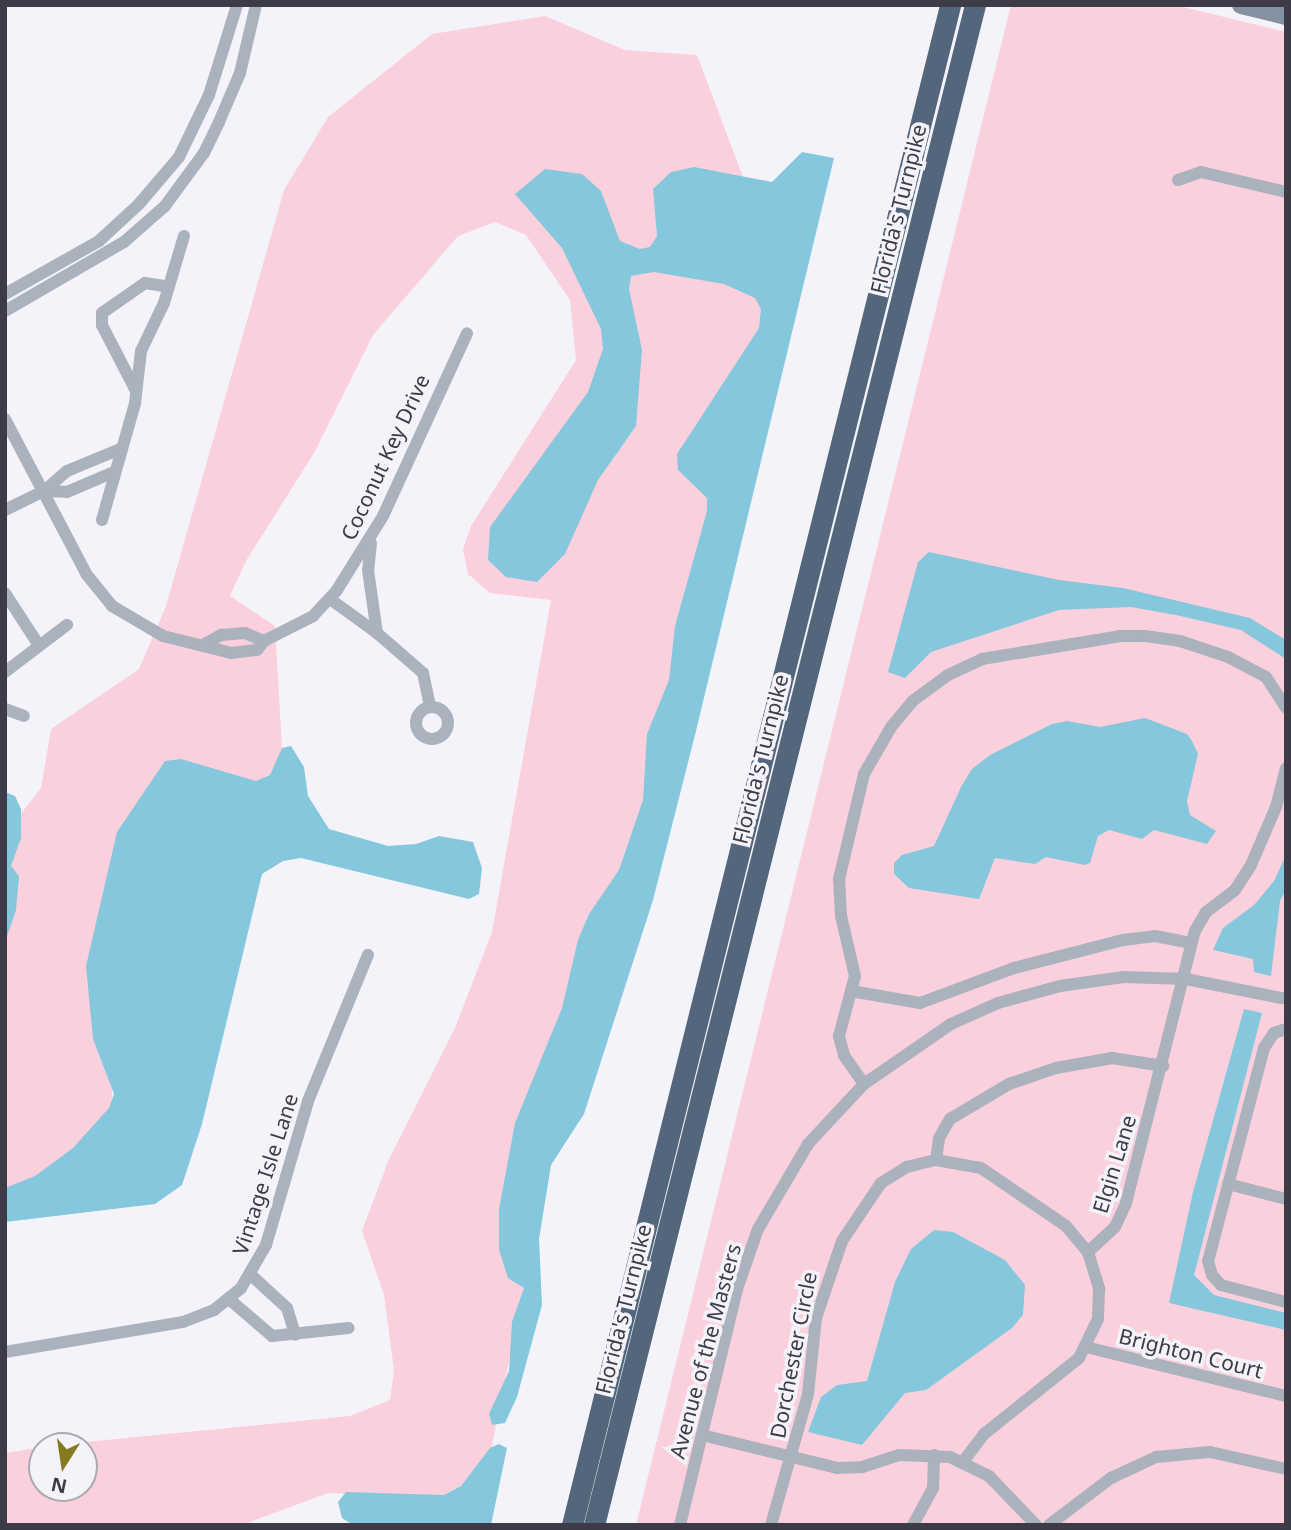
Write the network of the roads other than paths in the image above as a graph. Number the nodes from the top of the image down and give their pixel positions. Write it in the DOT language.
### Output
graph roads {
  1 [pos="256,5"];
  2 [pos="264,5"];
  3 [pos="950,5"];
  4 [pos="975,5"];
  5 [pos="1241,5"];
  6 [pos="234,9"];
  7 [pos="1286,16"];
  8 [pos="252,21"];
  9 [pos="240,74"];
  10 [pos="1178,180"];
  11 [pos="1286,192"];
  12 [pos="184,236"];
  13 [pos="169,287"];
  14 [pos="5,294"];
  15 [pos="5,311"];
  16 [pos="467,333"];
  17 [pos="136,391"];
  18 [pos="5,419"];
  19 [pos="120,449"];
  20 [pos="114,472"];
  21 [pos="44,491"];
  22 [pos="5,510"];
  23 [pos="102,520"];
  24 [pos="373,533"];
  25 [pos="5,593"];
  26 [pos="330,599"];
  27 [pos="67,625"];
  28 [pos="377,633"];
  29 [pos="264,641"];
  30 [pos="38,644"];
  31 [pos="203,645"];
  32 [pos="5,673"];
  33 [pos="430,707"];
  34 [pos="1286,708"];
  35 [pos="5,709"];
  36 [pos="24,716"];
  37 [pos="1286,768"];
  38 [pos="1190,943"];
  39 [pos="368,955"];
  40 [pos="1186,979"];
  41 [pos="851,991"];
  42 [pos="1286,999"];
  43 [pos="1286,1029"];
  44 [pos="1163,1066"];
  45 [pos="864,1084"];
  46 [pos="936,1160"];
  47 [pos="1228,1184"];
  48 [pos="1286,1199"];
  49 [pos="1088,1252"];
  50 [pos="251,1275"];
  51 [pos="229,1299"];
  52 [pos="1286,1302"];
  53 [pos="349,1328"];
  54 [pos="295,1335"];
  55 [pos="1086,1347"];
  56 [pos="5,1352"];
  57 [pos="1286,1396"];
  58 [pos="702,1435"];
  59 [pos="934,1455"];
  60 [pos="792,1457"];
  61 [pos="964,1461"];
  62 [pos="1286,1469"];
  63 [pos="572,1525"];
  64 [pos="594,1525"];
  65 [pos="680,1525"];
  66 [pos="771,1525"];
  67 [pos="913,1525"];
  68 [pos="1036,1525"];
  69 [pos="1049,1525"];
  1 -- 8 [label="street"];
  2 -- 9 [label="street"];
  3 -- 63 [label="highway, Florida's Turnpike"];
  4 -- 64 [label="highway, Florida's Turnpike"];
  5 -- 7 [label="main road"];
  6 -- 8 [label="street"];
  6 -- 14 [label="street"];
  8 -- 9 [label="street"];
  9 -- 15 [label="street"];
  10 -- 11 [label="street"];
  12 -- 13 [label="street"];
  13 -- 17 [label="street"];
  13 -- 17 [label="street"];
  16 -- 24 [label="street, Coconut Key Drive"];
  17 -- 19 [label="street"];
  18 -- 21 [label="street, Coconut Key Drive"];
  19 -- 20 [label="street"];
  19 -- 21 [label="street"];
  20 -- 21 [label="street"];
  20 -- 23 [label="street"];
  21 -- 22 [label="street"];
  21 -- 31 [label="street, Coconut Key Drive"];
  24 -- 26 [label="street, Coconut Key Drive"];
  24 -- 28 [label="street"];
  25 -- 30 [label="street"];
  26 -- 28 [label="street"];
  26 -- 29 [label="street, Coconut Key Drive"];
  27 -- 30 [label="street"];
  28 -- 33 [label="street"];
  29 -- 31 [label="street"];
  29 -- 31 [label="street, Coconut Key Drive"];
  30 -- 32 [label="street"];
  34 -- 41 [label="street"];
  35 -- 36 [label="street"];
  37 -- 38 [label="street"];
  38 -- 40 [label="street, Elgin Lane"];
  38 -- 41 [label="street"];
  39 -- 50 [label="street, Vintage Isle Lane"];
  40 -- 42 [label="street, Avenue of the Masters"];
  40 -- 44 [label="street, Elgin Lane"];
  40 -- 45 [label="street, Avenue of the Masters"];
  41 -- 45 [label="street"];
  43 -- 47 [label="street"];
  44 -- 46 [label="street"];
  44 -- 49 [label="street, Elgin Lane"];
  45 -- 58 [label="street, Avenue of the Masters"];
  46 -- 49 [label="street, Dorchester Circle"];
  46 -- 60 [label="street, Dorchester Circle"];
  47 -- 48 [label="street"];
  47 -- 52 [label="street"];
  49 -- 55 [label="street"];
  50 -- 51 [label="street, Vintage Isle Lane"];
  50 -- 54 [label="street"];
  51 -- 54 [label="street"];
  51 -- 56 [label="street, Vintage Isle Lane"];
  53 -- 54 [label="street"];
  55 -- 57 [label="street, Brighton Court"];
  55 -- 61 [label="street"];
  58 -- 60 [label="street"];
  58 -- 65 [label="street, Avenue of the Masters"];
  59 -- 60 [label="street"];
  59 -- 61 [label="street"];
  59 -- 67 [label="street"];
  60 -- 66 [label="street, Dorchester Circle"];
  61 -- 68 [label="street"];
  62 -- 69 [label="street"];
}
